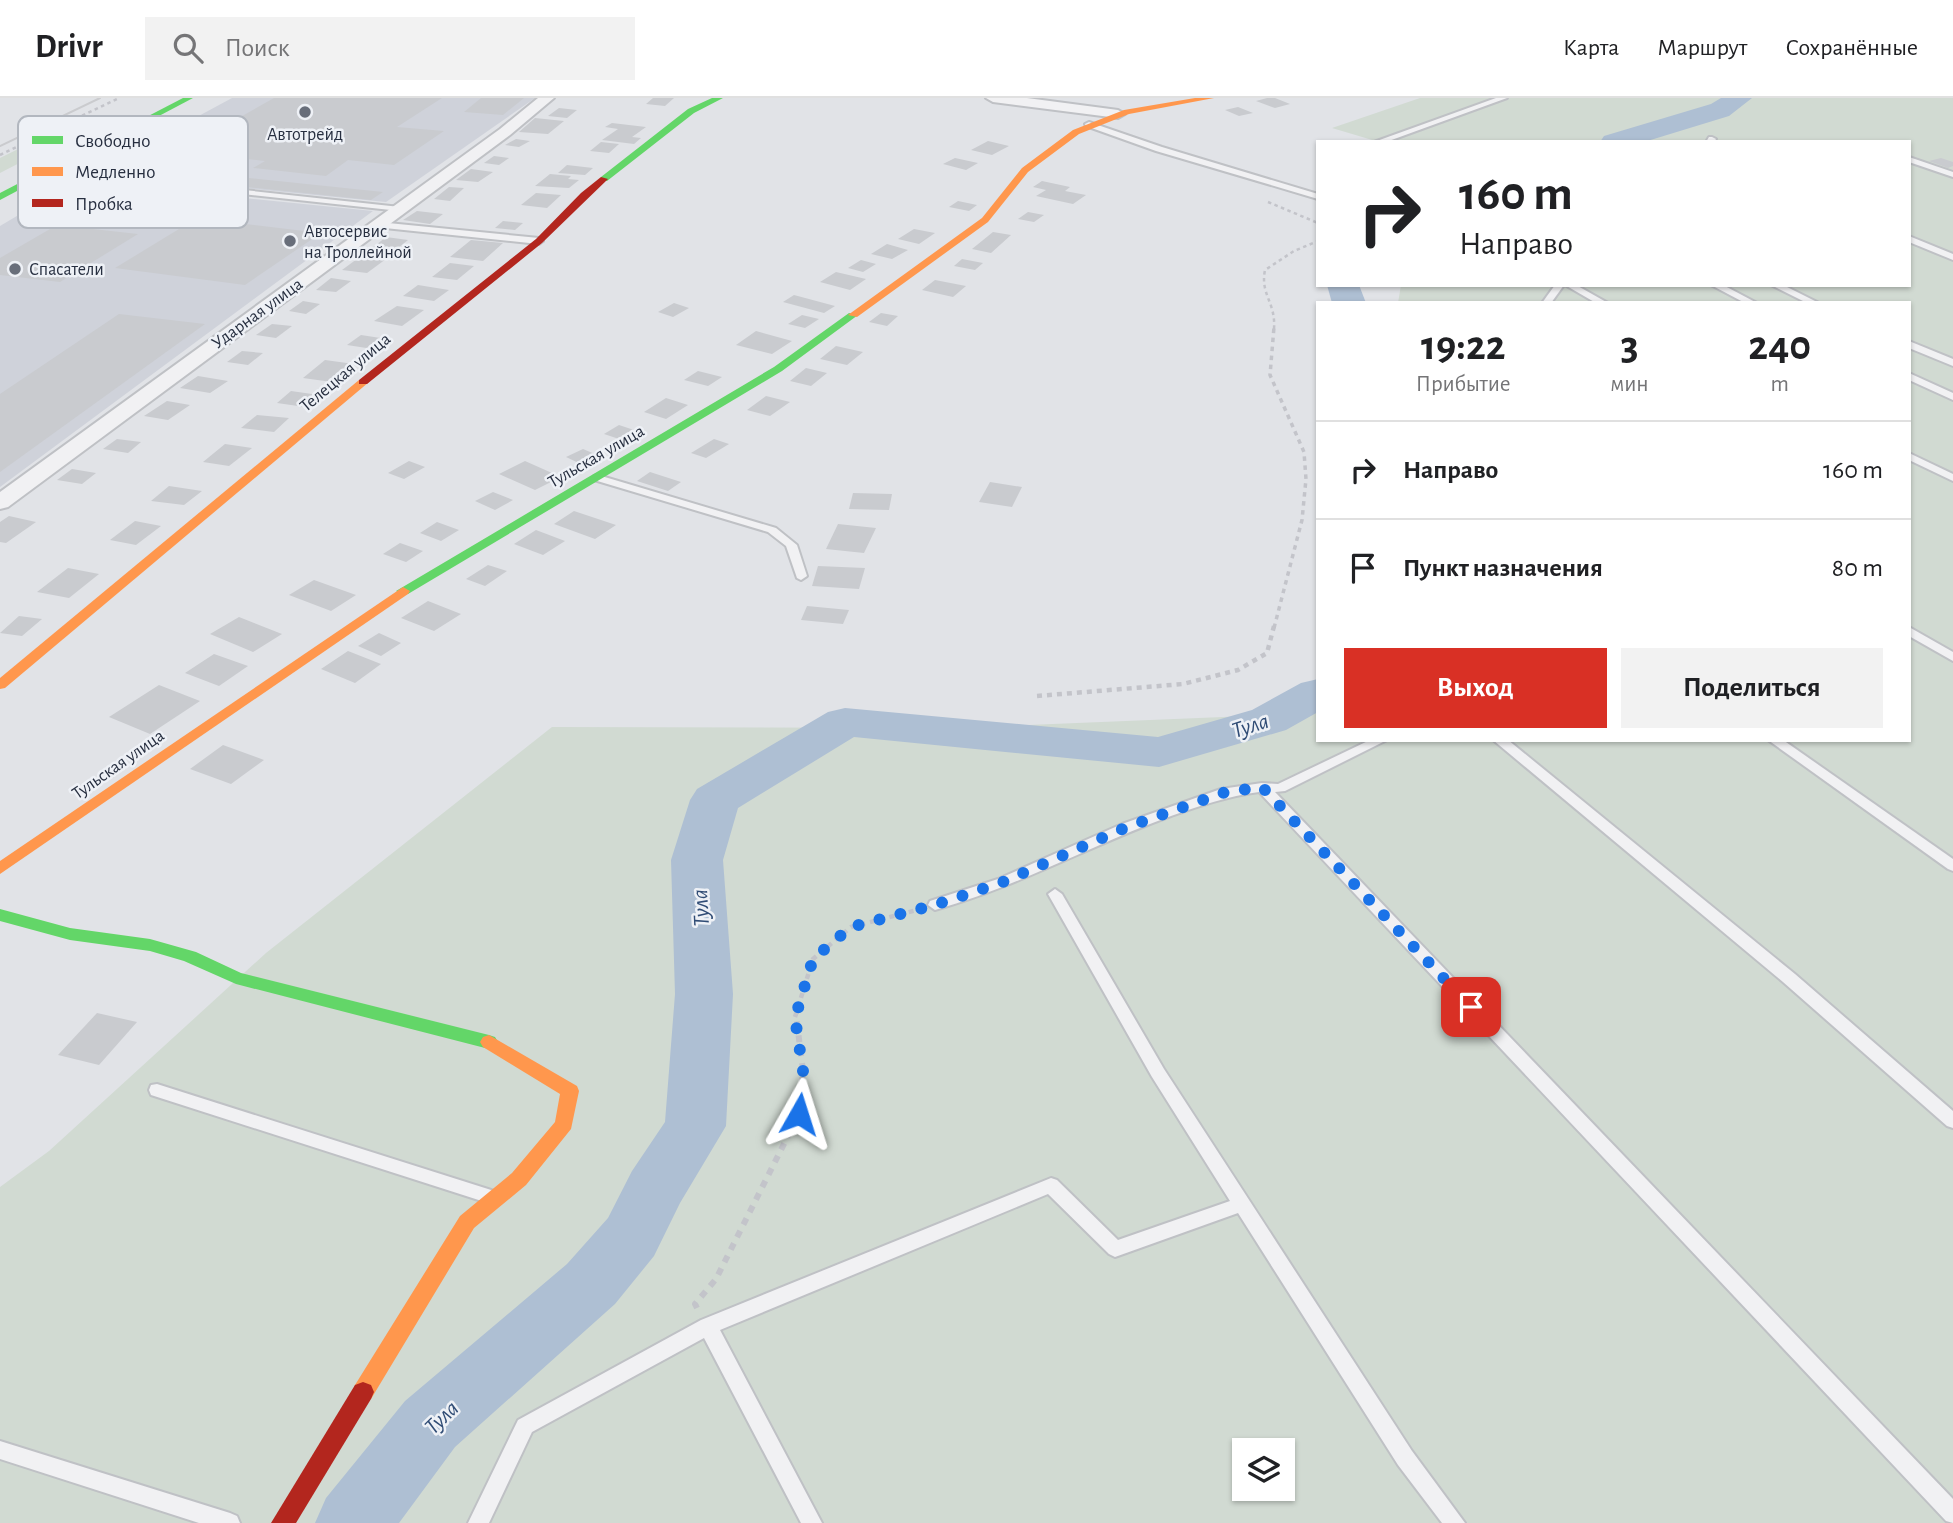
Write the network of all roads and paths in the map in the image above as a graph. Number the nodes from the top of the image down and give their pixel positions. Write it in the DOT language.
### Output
graph roads {
  1 [pos="119,98"];
  2 [pos="189,98"];
  3 [pos="547,98"];
  4 [pos="719,98"];
  5 [pos="993,98"];
  6 [pos="1210,98"];
  7 [pos="1503,98"];
  8 [pos="1118,114"];
  9 [pos="81,116"];
  10 [pos="155,116"];
  11 [pos="1089,124"];
  12 [pos="1384,140"];
  13 [pos="18,146"];
  14 [pos="0,155"];
  15 [pos="1911,160"];
  16 [pos="1953,175"];
  17 [pos="18,188"];
  18 [pos="248,192"];
  19 [pos="1316,196"];
  20 [pos="0,197"];
  21 [pos="400,209"];
  22 [pos="378,225"];
  23 [pos="1911,240"];
  24 [pos="539,241"];
  25 [pos="1316,242"];
  26 [pos="1953,257"];
  27 [pos="1558,287"];
  28 [pos="1573,287"];
  29 [pos="1719,287"];
  30 [pos="1779,287"];
  31 [pos="1548,301"];
  32 [pos="1600,301"];
  33 [pos="1749,301"];
  34 [pos="1811,301"];
  35 [pos="1911,345"];
  36 [pos="1953,363"];
  37 [pos="1911,377"];
  38 [pos="1953,397"];
  39 [pos="1911,457"];
  40 [pos="598,478"];
  41 [pos="1953,478"];
  42 [pos="0,502"];
  43 [pos="801,576"];
  44 [pos="1911,632"];
  45 [pos="1953,657"];
  46 [pos="0,685"];
  47 [pos="1037,696"];
  48 [pos="1377,742"];
  49 [pos="1501,742"];
  50 [pos="1777,742"];
  51 [pos="1262,787"];
  52 [pos="1953,866"];
  53 [pos="0,869"];
  54 [pos="1055,894"];
  55 [pos="935,905"];
  56 [pos="0,915"];
  57 [pos="157,1090"];
  58 [pos="1953,1121"];
  59 [pos="496,1198"];
  60 [pos="1242,1204"];
  61 [pos="708,1326"];
  62 [pos="0,1450"];
  63 [pos="1953,1514"];
  64 [pos="230,1523"];
  65 [pos="283,1523"];
  66 [pos="478,1523"];
  67 [pos="812,1523"];
  68 [pos="1455,1523"];
  1 -- 9 [label="path"];
  2 -- 10 [label="street"];
  3 -- 21 [label="street, Ударная улица"];
  4 -- 24 [label="street, Телецкая улица"];
  5 -- 8 [label="street"];
  6 -- 8 [label="street, Тульская улица"];
  7 -- 12 [label="lane"];
  8 -- 11 [label="street, Тульская улица"];
  11 -- 19 [label="lane"];
  11 -- 40 [label="street, Тульская улица"];
  13 -- 14 [label="path"];
  15 -- 16 [label="lane"];
  17 -- 20 [label="street"];
  18 -- 21 [label="lane"];
  21 -- 22 [label="street, Ударная улица"];
  22 -- 24 [label="lane"];
  22 -- 42 [label="street, Ударная улица"];
  23 -- 26 [label="lane"];
  24 -- 46 [label="street, Телецкая улица"];
  25 -- 47 [label="path"];
  27 -- 31 [label="lane"];
  28 -- 32 [label="lane"];
  29 -- 33 [label="lane"];
  30 -- 34 [label="lane"];
  35 -- 36 [label="lane"];
  37 -- 38 [label="lane"];
  39 -- 41 [label="lane"];
  40 -- 43 [label="lane"];
  40 -- 53 [label="street, Тульская улица"];
  44 -- 45 [label="lane"];
  48 -- 51 [label="lane"];
  49 -- 58 [label="lane"];
  50 -- 52 [label="lane"];
  51 -- 55 [label="lane"];
  51 -- 63 [label="lane"];
  54 -- 60 [label="lane"];
  55 -- 61 [label="path"];
  56 -- 59 [label="street"];
  57 -- 59 [label="lane"];
  59 -- 65 [label="street"];
  60 -- 61 [label="lane"];
  60 -- 68 [label="lane"];
  61 -- 66 [label="lane"];
  61 -- 67 [label="lane"];
  62 -- 64 [label="lane"];
}
